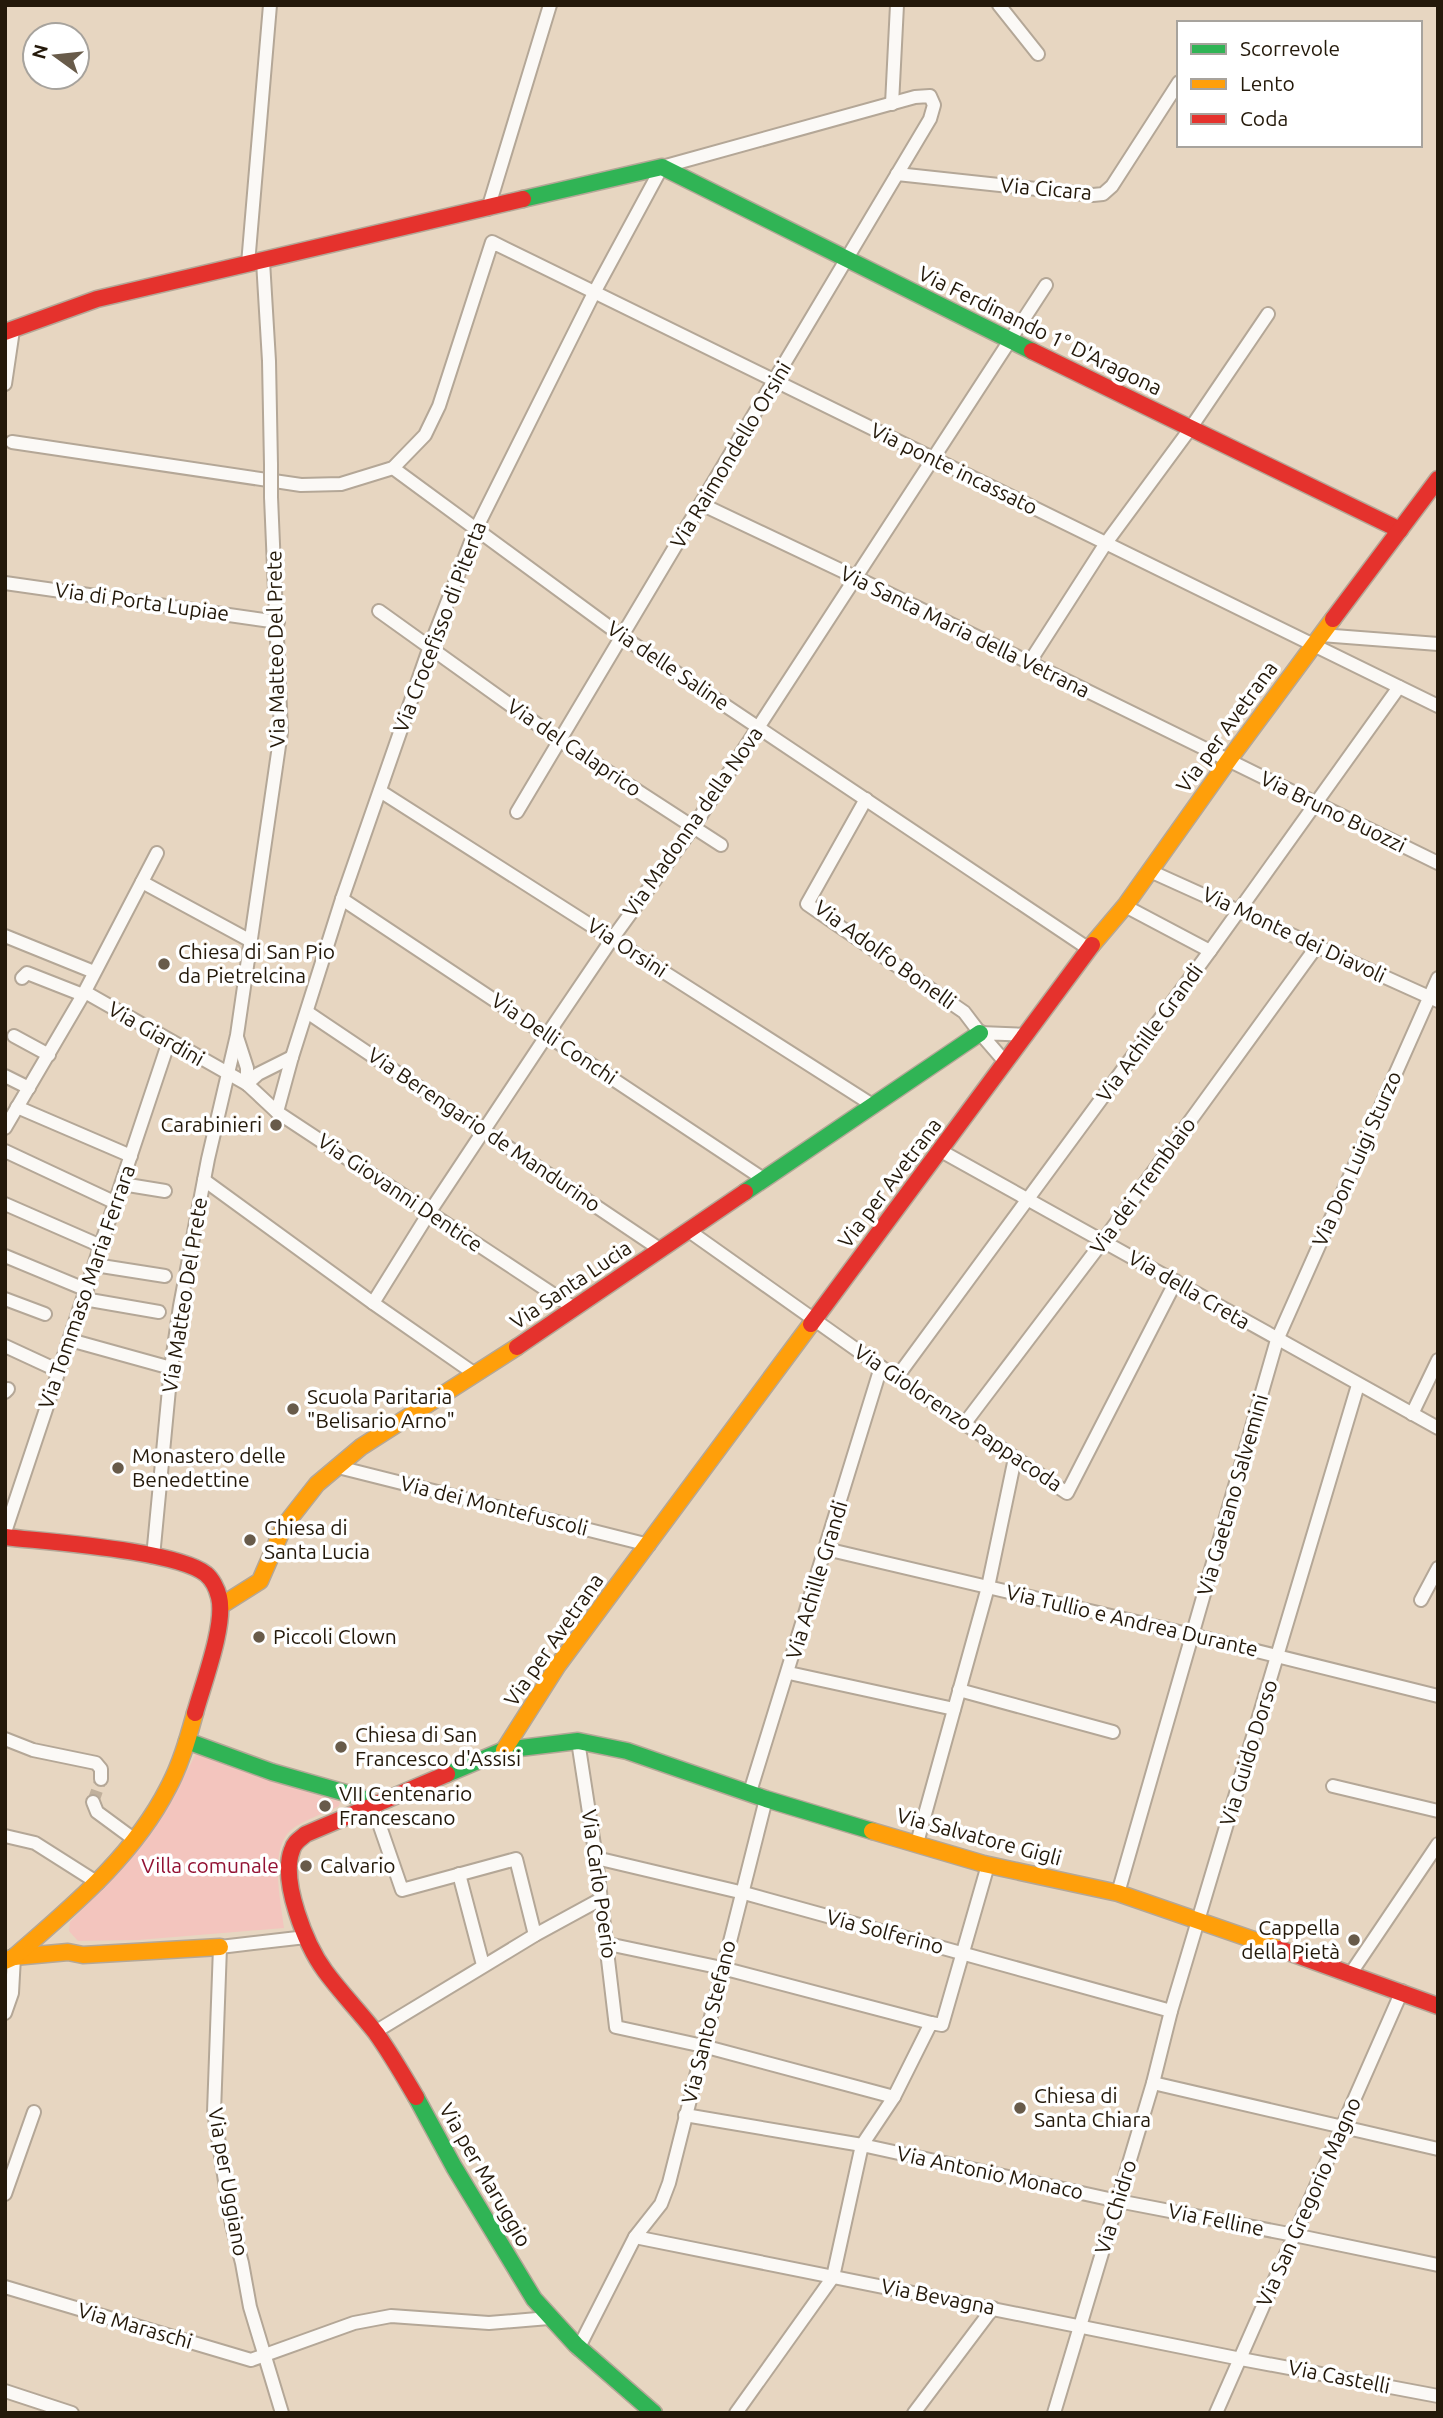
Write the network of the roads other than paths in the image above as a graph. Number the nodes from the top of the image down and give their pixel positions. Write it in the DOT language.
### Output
graph roads {
  1 [pos="270,5"];
  2 [pos="550,5"];
  3 [pos="897,5"];
  4 [pos="999,5"];
  5 [pos="1038,54"];
  6 [pos="1177,85"];
  7 [pos="892,104"];
  8 [pos="662,167"];
  9 [pos="897,174"];
  10 [pos="488,209"];
  11 [pos="847,259"];
  12 [pos="255,262"];
  13 [pos="1046,285"];
  14 [pos="596,291"];
  15 [pos="1268,314"];
  16 [pos="9,331"];
  17 [pos="1011,339"];
  18 [pos="775,381"];
  19 [pos="5,384"];
  20 [pos="1190,429"];
  21 [pos="12,442"];
  22 [pos="934,458"];
  23 [pos="393,468"];
  24 [pos="1438,479"];
  25 [pos="702,505"];
  26 [pos="476,530"];
  27 [pos="1400,530"];
  28 [pos="1106,544"];
  29 [pos="855,577"];
  30 [pos="5,583"];
  31 [pos="379,611"];
  32 [pos="278,622"];
  33 [pos="623,637"];
  34 [pos="1317,640"];
  35 [pos="1438,644"];
  36 [pos="429,649"];
  37 [pos="1029,663"];
  38 [pos="1399,687"];
  39 [pos="1438,706"];
  40 [pos="760,727"];
  41 [pos="559,740"];
  42 [pos="1228,761"];
  43 [pos="380,790"];
  44 [pos="866,799"];
  45 [pos="1315,803"];
  46 [pos="517,812"];
  47 [pos="694,826"];
  48 [pos="721,845"];
  49 [pos="157,853"];
  50 [pos="1438,863"];
  51 [pos="1150,871"];
  52 [pos="142,882"];
  53 [pos="342,899"];
  54 [pos="1125,905"];
  55 [pos="1239,909"];
  56 [pos="5,936"];
  57 [pos="612,939"];
  58 [pos="249,940"];
  59 [pos="1317,946"];
  60 [pos="1089,949"];
  61 [pos="1210,951"];
  62 [pos="94,972"];
  63 [pos="22,978"];
  64 [pos="1438,978"];
  65 [pos="84,994"];
  66 [pos="1433,999"];
  67 [pos="307,1012"];
  68 [pos="980,1033"];
  69 [pos="237,1035"];
  70 [pos="547,1035"];
  71 [pos="1027,1035"];
  72 [pos="14,1036"];
  73 [pos="169,1041"];
  74 [pos="49,1055"];
  75 [pos="292,1057"];
  76 [pos="1006,1063"];
  77 [pos="228,1074"];
  78 [pos="5,1076"];
  79 [pos="247,1084"];
  80 [pos="29,1088"];
  81 [pos="17,1107"];
  82 [pos="874,1107"];
  83 [pos="277,1112"];
  84 [pos="5,1128"];
  85 [pos="485,1129"];
  86 [pos="5,1150"];
  87 [pos="941,1151"];
  88 [pos="128,1155"];
  89 [pos="204,1180"];
  90 [pos="765,1180"];
  91 [pos="121,1184"];
  92 [pos="165,1191"];
  93 [pos="1027,1200"];
  94 [pos="116,1202"];
  95 [pos="5,1204"];
  96 [pos="429,1213"];
  97 [pos="689,1231"];
  98 [pos="1103,1241"];
  99 [pos="101,1246"];
  100 [pos="661,1250"];
  101 [pos="5,1256"];
  102 [pos="95,1265"];
  103 [pos="165,1276"];
  104 [pos="1175,1281"];
  105 [pos="85,1295"];
  106 [pos="5,1299"];
  107 [pos="373,1303"];
  108 [pos="574,1308"];
  109 [pos="159,1312"];
  110 [pos="45,1314"];
  111 [pos="813,1320"];
  112 [pos="70,1340"];
  113 [pos="1277,1340"];
  114 [pos="5,1346"];
  115 [pos="1438,1360"];
  116 [pos="881,1367"];
  117 [pos="171,1368"];
  118 [pos="59,1371"];
  119 [pos="475,1374"];
  120 [pos="897,1377"];
  121 [pos="1358,1385"];
  122 [pos="1412,1414"];
  123 [pos="965,1423"];
  124 [pos="1438,1427"];
  125 [pos="1015,1458"];
  126 [pos="338,1466"];
  127 [pos="5,1535"];
  128 [pos="649,1545"];
  129 [pos="826,1549"];
  130 [pos="153,1558"];
  131 [pos="1438,1569"];
  132 [pos="988,1587"];
  133 [pos="1421,1600"];
  134 [pos="222,1605"];
  135 [pos="1192,1635"];
  136 [pos="1279,1656"];
  137 [pos="789,1673"];
  138 [pos="959,1690"];
  139 [pos="1438,1696"];
  140 [pos="954,1709"];
  141 [pos="1113,1732"];
  142 [pos="5,1739"];
  143 [pos="187,1741"];
  144 [pos="578,1741"];
  145 [pos="504,1750"];
  146 [pos="101,1779"];
  147 [pos="1333,1786"];
  148 [pos="750,1792"];
  149 [pos="766,1799"];
  150 [pos="93,1802"];
  151 [pos="373,1806"];
  152 [pos="1438,1811"];
  153 [pos="5,1836"];
  154 [pos="135,1840"];
  155 [pos="917,1843"];
  156 [pos="1438,1844"];
  157 [pos="596,1858"];
  158 [pos="988,1865"];
  159 [pos="460,1874"];
  160 [pos="98,1883"];
  161 [pos="744,1893"];
  162 [pos="1118,1893"];
  163 [pos="601,1899"];
  164 [pos="1199,1919"];
  165 [pos="57,1920"];
  166 [pos="535,1935"];
  167 [pos="306,1937"];
  168 [pos="608,1944"];
  169 [pos="220,1947"];
  170 [pos="68,1952"];
  171 [pos="963,1953"];
  172 [pos="10,1959"];
  173 [pos="483,1965"];
  174 [pos="722,1968"];
  175 [pos="1351,1973"];
  176 [pos="1402,1991"];
  177 [pos="1438,2006"];
  178 [pos="1171,2011"];
  179 [pos="5,2014"];
  180 [pos="931,2022"];
  181 [pos="376,2032"];
  182 [pos="703,2046"];
  183 [pos="1153,2084"];
  184 [pos="894,2096"];
  185 [pos="34,2112"];
  186 [pos="685,2115"];
  187 [pos="1341,2127"];
  188 [pos="862,2145"];
  189 [pos="1438,2149"];
  190 [pos="5,2194"];
  191 [pos="1118,2201"];
  192 [pos="1294,2235"];
  193 [pos="635,2237"];
  194 [pos="1438,2266"];
  195 [pos="833,2277"];
  196 [pos="5,2287"];
  197 [pos="992,2308"];
  198 [pos="549,2318"];
  199 [pos="1080,2326"];
  200 [pos="578,2349"];
  201 [pos="264,2356"];
  202 [pos="1241,2359"];
  203 [pos="5,2391"];
  204 [pos="1438,2396"];
  205 [pos="72,2413"];
  206 [pos="282,2413"];
  207 [pos="654,2413"];
  208 [pos="736,2413"];
  209 [pos="914,2413"];
  210 [pos="1054,2413"];
  211 [pos="1216,2413"];
  1 -- 12 [label="street, Via Matteo Del Prete"];
  2 -- 10 [label="street"];
  3 -- 7 [label="street"];
  4 -- 5 [label="street"];
  6 -- 9 [label="street, Via Cicara"];
  7 -- 8 [label="street"];
  7 -- 9 [label="street, Via Raimondello Orsini"];
  8 -- 10 [label="street"];
  8 -- 11 [label="street, Via Ferdinando 1° D'Aragona"];
  8 -- 14 [label="street, Via Crocefisso di Piterta"];
  9 -- 11 [label="street, Via Raimondello Orsini"];
  10 -- 12 [label="street"];
  11 -- 17 [label="street, Via Ferdinando 1° D'Aragona"];
  11 -- 18 [label="street, Via Raimondello Orsini"];
  12 -- 16 [label="street"];
  12 -- 32 [label="street, Via Matteo Del Prete, bridge"];
  13 -- 17 [label="street, Via Madonna della Nova"];
  14 -- 18 [label="street, Via ponte incassato"];
  14 -- 23 [label="street, Via ponte incassato"];
  14 -- 26 [label="street, Via Crocefisso di Piterta"];
  15 -- 20 [label="street"];
  16 -- 19 [label="street"];
  17 -- 20 [label="street, Via Ferdinando 1° D'Aragona"];
  17 -- 22 [label="street, Via Madonna della Nova"];
  18 -- 22 [label="street, Via ponte incassato"];
  18 -- 25 [label="street, Via Raimondello Orsini"];
  20 -- 27 [label="street, Via Ferdinando 1° D'Aragona"];
  20 -- 28 [label="street"];
  21 -- 23 [label="street"];
  22 -- 28 [label="street, Via ponte incassato"];
  22 -- 29 [label="street, Via Madonna della Nova"];
  23 -- 26 [label="street, Via delle Saline"];
  24 -- 27 [label="street, Via per Avetrana"];
  25 -- 29 [label="street, Via Santa Maria della Vetrana"];
  25 -- 33 [label="street, Via Raimondello Orsini"];
  26 -- 33 [label="street, Via delle Saline"];
  26 -- 36 [label="street, Via Crocefisso di Piterta"];
  27 -- 34 [label="street, Via per Avetrana"];
  28 -- 34 [label="street, Via ponte incassato"];
  28 -- 37 [label="street"];
  29 -- 37 [label="street, Via Santa Maria della Vetrana"];
  29 -- 40 [label="street, Via Madonna della Nova"];
  30 -- 32 [label="street, Via di Porta Lupiae"];
  31 -- 36 [label="street, Via del Calaprico"];
  32 -- 58 [label="street, Via Matteo Del Prete"];
  33 -- 40 [label="street, Via delle Saline"];
  33 -- 41 [label="street, Via Raimondello Orsini"];
  34 -- 35 [label="street"];
  34 -- 38 [label="street, Via ponte incassato"];
  34 -- 42 [label="street, Via per Avetrana"];
  36 -- 41 [label="street, Via del Calaprico"];
  36 -- 43 [label="street, Via Crocefisso di Piterta"];
  37 -- 42 [label="street, Via Santa Maria della Vetrana"];
  38 -- 39 [label="street, Via ponte incassato"];
  38 -- 45 [label="street, Via Achille Grandi"];
  40 -- 44 [label="street, Via delle Saline"];
  40 -- 47 [label="street, Via Madonna della Nova"];
  41 -- 46 [label="street, Via Raimondello Orsini"];
  41 -- 47 [label="street, Via del Calaprico"];
  42 -- 45 [label="street, Via Bruno Buozzi"];
  42 -- 51 [label="street, Via per Avetrana"];
  43 -- 53 [label="street, Via Crocefisso di Piterta"];
  43 -- 57 [label="street, Via Orsini"];
  44 -- 60 [label="street, Via delle Saline"];
  44 -- 68 [label="street, Via Adolfo Bonelli"];
  45 -- 50 [label="street, Via Bruno Buozzi"];
  45 -- 55 [label="street, Via Achille Grandi"];
  47 -- 48 [label="street, Via del Calaprico"];
  47 -- 57 [label="street, Via Madonna della Nova"];
  49 -- 52 [label="street"];
  51 -- 54 [label="street, Via per Avetrana"];
  51 -- 55 [label="street, Via Monte dei Diavoli"];
  52 -- 58 [label="street"];
  52 -- 62 [label="street"];
  53 -- 67 [label="street, Via Crocefisso di Piterta"];
  53 -- 70 [label="street, Via Delli Conchi"];
  54 -- 60 [label="street, Via per Avetrana"];
  54 -- 61 [label="street"];
  55 -- 59 [label="street, Via Monte dei Diavoli"];
  55 -- 61 [label="street, Via Achille Grandi"];
  56 -- 62 [label="street"];
  57 -- 70 [label="street, Via Madonna della Nova"];
  57 -- 82 [label="street, Via Orsini"];
  58 -- 69 [label="street, Via Matteo Del Prete"];
  59 -- 66 [label="street, Via Monte dei Diavoli"];
  59 -- 98 [label="street, Via dei Tremblaio"];
  60 -- 71 [label="street, Via per Avetrana"];
  61 -- 93 [label="street, Via Achille Grandi"];
  62 -- 65 [label="street"];
  63 -- 65 [label="street, Via Giardini"];
  64 -- 66 [label="street, Via Don Luigi Sturzo"];
  65 -- 73 [label="street, Via Giardini"];
  65 -- 74 [label="street"];
  66 -- 113 [label="street, Via Don Luigi Sturzo"];
  67 -- 75 [label="street, Via Crocefisso di Piterta"];
  67 -- 85 [label="street, Via Berengario de Mandurino"];
  68 -- 71 [label="street"];
  68 -- 76 [label="street"];
  68 -- 82 [label="street, Via Santa Lucia"];
  69 -- 77 [label="street, Via Matteo Del Prete"];
  69 -- 79 [label="street, Via Matteo Del Prete"];
  70 -- 85 [label="street, Via Madonna della Nova"];
  70 -- 90 [label="street, Via Delli Conchi"];
  71 -- 76 [label="street, Via per Avetrana"];
  72 -- 74 [label="street"];
  73 -- 77 [label="street, Via Giardini"];
  73 -- 88 [label="street, Via Tommaso Maria Ferrara"];
  74 -- 80 [label="street"];
  75 -- 79 [label="street"];
  75 -- 83 [label="street, Via Crocefisso di Piterta"];
  76 -- 87 [label="street, Via per Avetrana"];
  77 -- 79 [label="street, Via Giovanni Dentice"];
  77 -- 89 [label="street, Via Matteo Del Prete"];
  78 -- 80 [label="street"];
  79 -- 83 [label="street, Via Giovanni Dentice"];
  80 -- 81 [label="street"];
  81 -- 84 [label="street"];
  81 -- 88 [label="street"];
  82 -- 90 [label="street, Via Santa Lucia"];
  83 -- 96 [label="street, Via Giovanni Dentice"];
  85 -- 96 [label="street, Via Madonna della Nova"];
  85 -- 100 [label="street, Via Berengario de Mandurino"];
  86 -- 94 [label="street"];
  87 -- 93 [label="street, Via della Creta"];
  87 -- 111 [label="street, Via per Avetrana"];
  88 -- 91 [label="street, Via Tommaso Maria Ferrara"];
  89 -- 107 [label="street"];
  89 -- 117 [label="street, Via Matteo Del Prete"];
  90 -- 97 [label="street, Via Santa Lucia"];
  91 -- 92 [label="street"];
  91 -- 94 [label="street, Via Tommaso Maria Ferrara"];
  93 -- 98 [label="street, Via della Creta"];
  93 -- 120 [label="street, Via Achille Grandi"];
  94 -- 99 [label="street, Via Tommaso Maria Ferrara"];
  95 -- 99 [label="street"];
  96 -- 107 [label="street, Via Madonna della Nova"];
  96 -- 108 [label="street, Via Giovanni Dentice"];
  97 -- 100 [label="street, Via Santa Lucia"];
  97 -- 111 [label="street, Via Giolorenzo Pappacoda"];
  98 -- 104 [label="street, Via della Creta"];
  98 -- 123 [label="street, Via dei Tremblaio"];
  99 -- 102 [label="street, Via Tommaso Maria Ferrara"];
  100 -- 108 [label="street, Via Santa Lucia"];
  101 -- 105 [label="street"];
  102 -- 103 [label="street"];
  102 -- 105 [label="street, Via Tommaso Maria Ferrara"];
  104 -- 113 [label="street, Via della Creta"];
  104 -- 125 [label="street, Via Giolorenzo Pappacoda"];
  105 -- 109 [label="street"];
  105 -- 112 [label="street, Via Tommaso Maria Ferrara"];
  106 -- 110 [label="street"];
  107 -- 119 [label="street"];
  108 -- 119 [label="street, Via Santa Lucia"];
  111 -- 116 [label="street, Via Giolorenzo Pappacoda"];
  111 -- 128 [label="street, Via per Avetrana"];
  112 -- 117 [label="street"];
  112 -- 118 [label="street, Via Tommaso Maria Ferrara"];
  113 -- 121 [label="street, Via della Creta"];
  113 -- 135 [label="street, Via Gaetano Salvemini"];
  114 -- 118 [label="street"];
  115 -- 122 [label="street"];
  116 -- 120 [label="street, Via Giolorenzo Pappacoda"];
  116 -- 129 [label="street, Via Achille Grandi"];
  117 -- 130 [label="street, Via Matteo Del Prete"];
  118 -- 127 [label="street, Via Tommaso Maria Ferrara"];
  119 -- 126 [label="street, Via Santa Lucia"];
  120 -- 123 [label="street, Via Giolorenzo Pappacoda"];
  121 -- 122 [label="street, Via della Creta"];
  121 -- 136 [label="street, Via Guido Dorso"];
  122 -- 124 [label="street, Via della Creta"];
  123 -- 125 [label="street, Via Giolorenzo Pappacoda"];
  125 -- 132 [label="street"];
  126 -- 128 [label="street, Via dei Montefuscoli"];
  126 -- 134 [label="street, Via Santa Lucia"];
  127 -- 130 [label="street"];
  128 -- 145 [label="street, Via per Avetrana"];
  129 -- 132 [label="street, Via Tullio e Andrea Durante"];
  129 -- 137 [label="street, Via Achille Grandi"];
  130 -- 134 [label="street"];
  131 -- 133 [label="street"];
  132 -- 135 [label="street, Via Tullio e Andrea Durante"];
  132 -- 138 [label="street"];
  134 -- 143 [label="street"];
  135 -- 136 [label="street, Via Tullio e Andrea Durante"];
  135 -- 162 [label="street, Via Gaetano Salvemini"];
  136 -- 139 [label="street, Via Tullio e Andrea Durante"];
  136 -- 164 [label="street, Via Guido Dorso"];
  137 -- 140 [label="street"];
  137 -- 148 [label="street, Via Achille Grandi"];
  138 -- 140 [label="street"];
  138 -- 141 [label="street"];
  140 -- 155 [label="street"];
  142 -- 146 [label="street"];
  143 -- 151 [label="street"];
  143 -- 154 [label="street"];
  144 -- 145 [label="street, Via Salvatore Gigli"];
  144 -- 148 [label="street, Via Salvatore Gigli"];
  144 -- 157 [label="street, Via Carlo Poerio"];
  145 -- 151 [label="street"];
  147 -- 152 [label="street"];
  148 -- 149 [label="street, Via Salvatore Gigli"];
  149 -- 155 [label="street, Via Salvatore Gigli"];
  149 -- 161 [label="street, Via Santo Stefano"];
  150 -- 154 [label="street"];
  151 -- 159 [label="street"];
  151 -- 167 [label="street, Via per Maruggio"];
  153 -- 160 [label="street"];
  154 -- 160 [label="street"];
  155 -- 158 [label="street, Via Salvatore Gigli"];
  156 -- 175 [label="street"];
  157 -- 161 [label="street, Via Solferino"];
  157 -- 163 [label="street, Via Carlo Poerio"];
  158 -- 162 [label="street, Via Salvatore Gigli"];
  158 -- 171 [label="street"];
  159 -- 166 [label="street"];
  159 -- 173 [label="street"];
  160 -- 165 [label="street"];
  161 -- 171 [label="street, Via Solferino"];
  161 -- 174 [label="street, Via Santo Stefano"];
  162 -- 164 [label="street, Via Salvatore Gigli"];
  163 -- 166 [label="street"];
  163 -- 168 [label="street, Via Carlo Poerio"];
  164 -- 175 [label="street, Via Salvatore Gigli"];
  164 -- 178 [label="street, Via Chidro"];
  165 -- 170 [label="street"];
  165 -- 172 [label="street"];
  166 -- 173 [label="street"];
  167 -- 169 [label="street"];
  167 -- 181 [label="street, Via per Maruggio"];
  168 -- 174 [label="street"];
  168 -- 182 [label="street, Via Carlo Poerio"];
  169 -- 170 [label="street"];
  169 -- 201 [label="street, Via per Uggiano"];
  170 -- 172 [label="street"];
  171 -- 178 [label="street, Via Solferino"];
  171 -- 180 [label="street"];
  172 -- 179 [label="street"];
  173 -- 181 [label="street"];
  174 -- 180 [label="street"];
  174 -- 182 [label="street, Via Santo Stefano"];
  175 -- 176 [label="street, Via Salvatore Gigli"];
  176 -- 177 [label="street, Via Salvatore Gigli"];
  176 -- 187 [label="street, Via San Gregorio Magno"];
  178 -- 183 [label="street, Via Chidro"];
  180 -- 184 [label="street"];
  181 -- 198 [label="street, Via per Maruggio"];
  182 -- 184 [label="street"];
  182 -- 186 [label="street, Via Santo Stefano"];
  183 -- 187 [label="street"];
  183 -- 191 [label="street, Via Chidro"];
  184 -- 188 [label="street"];
  185 -- 190 [label="street"];
  186 -- 188 [label="street, Via Antonio Monaco"];
  186 -- 193 [label="street, Via Santo Stefano"];
  187 -- 189 [label="street"];
  187 -- 192 [label="street, Via San Gregorio Magno"];
  188 -- 191 [label="street, Via Antonio Monaco"];
  188 -- 195 [label="street"];
  191 -- 192 [label="street, Via Felline"];
  191 -- 199 [label="street, Via Chidro"];
  192 -- 194 [label="street, Via Felline"];
  192 -- 202 [label="street, Via San Gregorio Magno"];
  193 -- 195 [label="street, Via Bevagna"];
  193 -- 200 [label="street, Via Santo Stefano"];
  195 -- 197 [label="street, Via Bevagna"];
  195 -- 208 [label="street"];
  196 -- 201 [label="street, Via Maraschi"];
  197 -- 199 [label="street, Via Bevagna"];
  197 -- 209 [label="street"];
  198 -- 200 [label="street, Via per Maruggio"];
  198 -- 201 [label="street"];
  199 -- 202 [label="street, Via Bevagna"];
  199 -- 210 [label="street, Via Chidro"];
  200 -- 207 [label="street, Via per Maruggio"];
  201 -- 206 [label="street, Via per Uggiano"];
  202 -- 204 [label="street, Via Castelli"];
  202 -- 211 [label="street, Via San Gregorio Magno"];
  203 -- 205 [label="street"];
}
